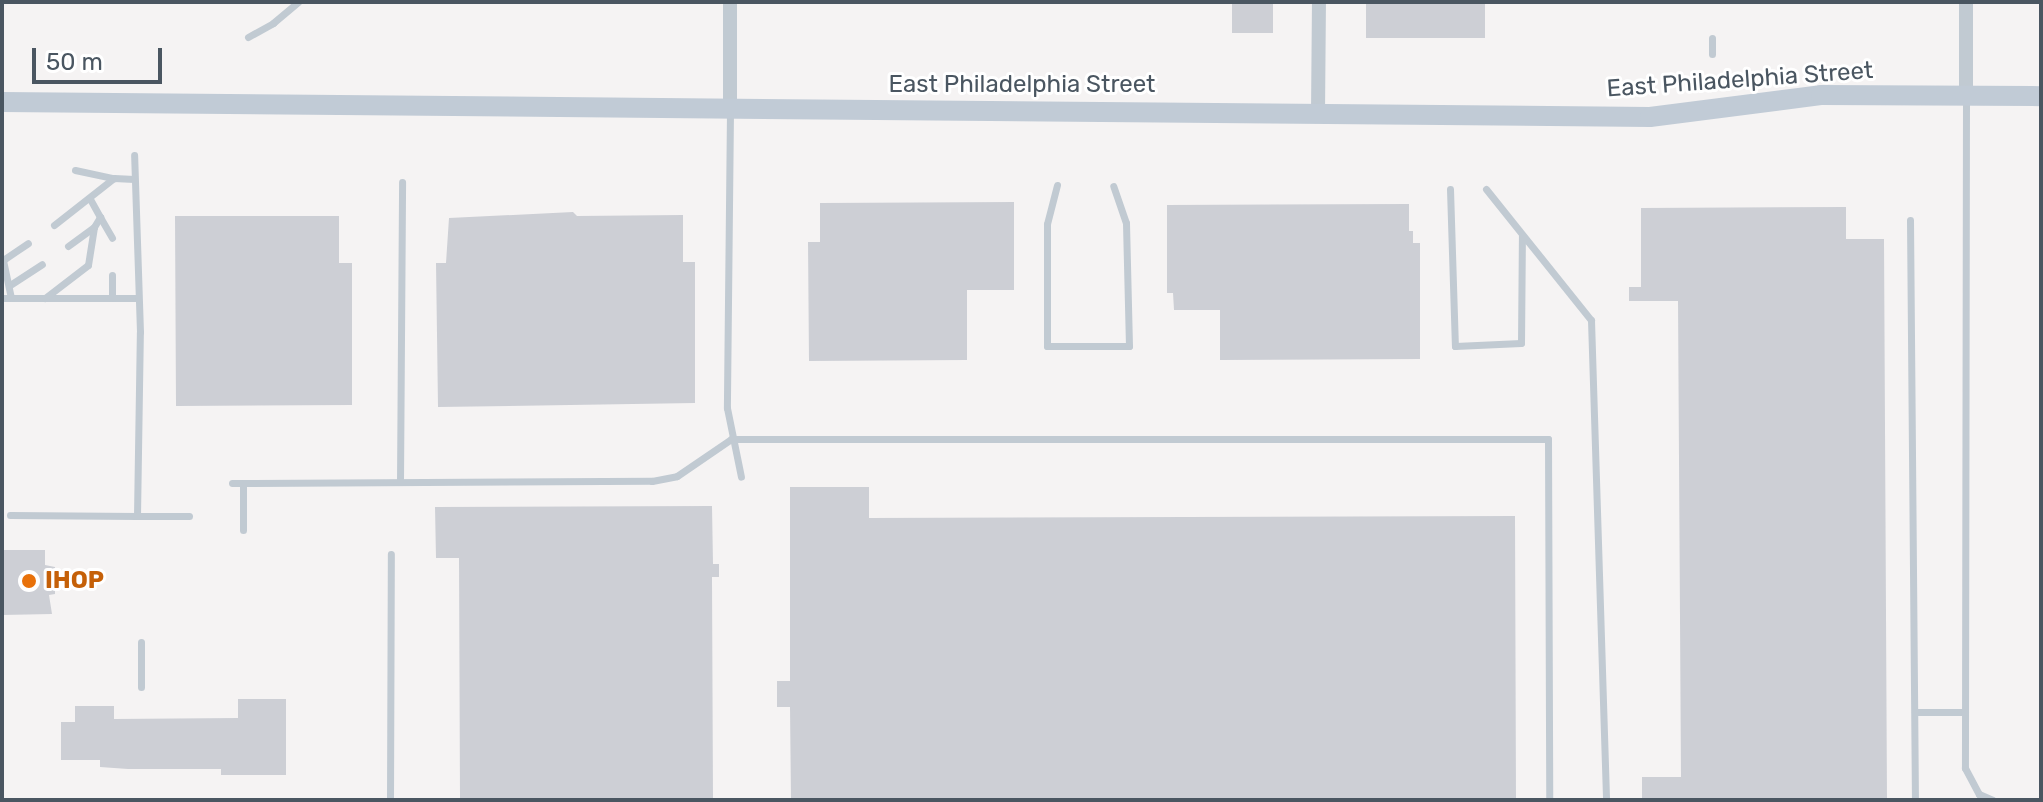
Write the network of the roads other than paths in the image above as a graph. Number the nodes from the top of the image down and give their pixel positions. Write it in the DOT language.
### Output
graph roads {
  1 [pos="298,2"];
  2 [pos="730,2"];
  3 [pos="1319,2"];
  4 [pos="1966,2"];
  5 [pos="248,37"];
  6 [pos="1712,38"];
  7 [pos="1712,54"];
  8 [pos="1966,95"];
  9 [pos="2041,96"];
  10 [pos="2,102"];
  11 [pos="730,109"];
  12 [pos="1318,113"];
  13 [pos="134,155"];
  14 [pos="75,170"];
  15 [pos="114,178"];
  16 [pos="134,179"];
  17 [pos="402,182"];
  18 [pos="1057,185"];
  19 [pos="1113,186"];
  20 [pos="1450,189"];
  21 [pos="1486,189"];
  22 [pos="90,199"];
  23 [pos="100,217"];
  24 [pos="1910,220"];
  25 [pos="54,225"];
  26 [pos="94,227"];
  27 [pos="1522,235"];
  28 [pos="112,238"];
  29 [pos="28,243"];
  30 [pos="68,246"];
  31 [pos="3,258"];
  32 [pos="42,264"];
  33 [pos="112,275"];
  34 [pos="10,285"];
  35 [pos="6,298"];
  36 [pos="45,298"];
  37 [pos="112,298"];
  38 [pos="138,298"];
  39 [pos="731,439"];
  40 [pos="741,477"];
  41 [pos="400,482"];
  42 [pos="232,483"];
  43 [pos="243,483"];
  44 [pos="10,515"];
  45 [pos="137,516"];
  46 [pos="189,516"];
  47 [pos="243,530"];
  48 [pos="391,554"];
  49 [pos="141,642"];
  50 [pos="141,687"];
  51 [pos="1915,712"];
  52 [pos="1965,712"];
  53 [pos="390,800"];
  54 [pos="1549,800"];
  55 [pos="1606,800"];
  56 [pos="1915,800"];
  57 [pos="1993,800"];
  1 -- 5 [label="lane"];
  2 -- 11 [label="street"];
  3 -- 12 [label="street"];
  4 -- 8 [label="street"];
  6 -- 7 [label="lane"];
  8 -- 9 [label="street, East Philadelphia Street"];
  8 -- 12 [label="street, East Philadelphia Street"];
  8 -- 52 [label="lane"];
  10 -- 11 [label="street, East Philadelphia Street"];
  11 -- 12 [label="street, East Philadelphia Street"];
  11 -- 39 [label="lane"];
  13 -- 16 [label="lane"];
  14 -- 15 [label="lane"];
  15 -- 16 [label="lane"];
  15 -- 22 [label="lane"];
  16 -- 38 [label="lane"];
  17 -- 41 [label="lane"];
  18 -- 19 [label="lane"];
  20 -- 27 [label="lane"];
  21 -- 27 [label="lane"];
  22 -- 23 [label="lane"];
  22 -- 25 [label="lane"];
  23 -- 26 [label="lane"];
  23 -- 28 [label="lane"];
  24 -- 51 [label="lane"];
  26 -- 30 [label="lane"];
  26 -- 36 [label="lane"];
  27 -- 55 [label="lane"];
  29 -- 31 [label="lane"];
  31 -- 34 [label="lane"];
  32 -- 34 [label="lane"];
  33 -- 37 [label="lane"];
  34 -- 35 [label="lane"];
  35 -- 36 [label="lane"];
  36 -- 37 [label="lane"];
  37 -- 38 [label="lane"];
  38 -- 45 [label="lane"];
  39 -- 40 [label="lane"];
  39 -- 41 [label="lane"];
  39 -- 54 [label="lane"];
  41 -- 43 [label="lane"];
  42 -- 43 [label="lane"];
  43 -- 47 [label="lane"];
  44 -- 45 [label="lane"];
  45 -- 46 [label="lane"];
  48 -- 53 [label="lane"];
  49 -- 50 [label="lane"];
  51 -- 52 [label="lane"];
  51 -- 56 [label="lane"];
  52 -- 57 [label="lane"];
}
